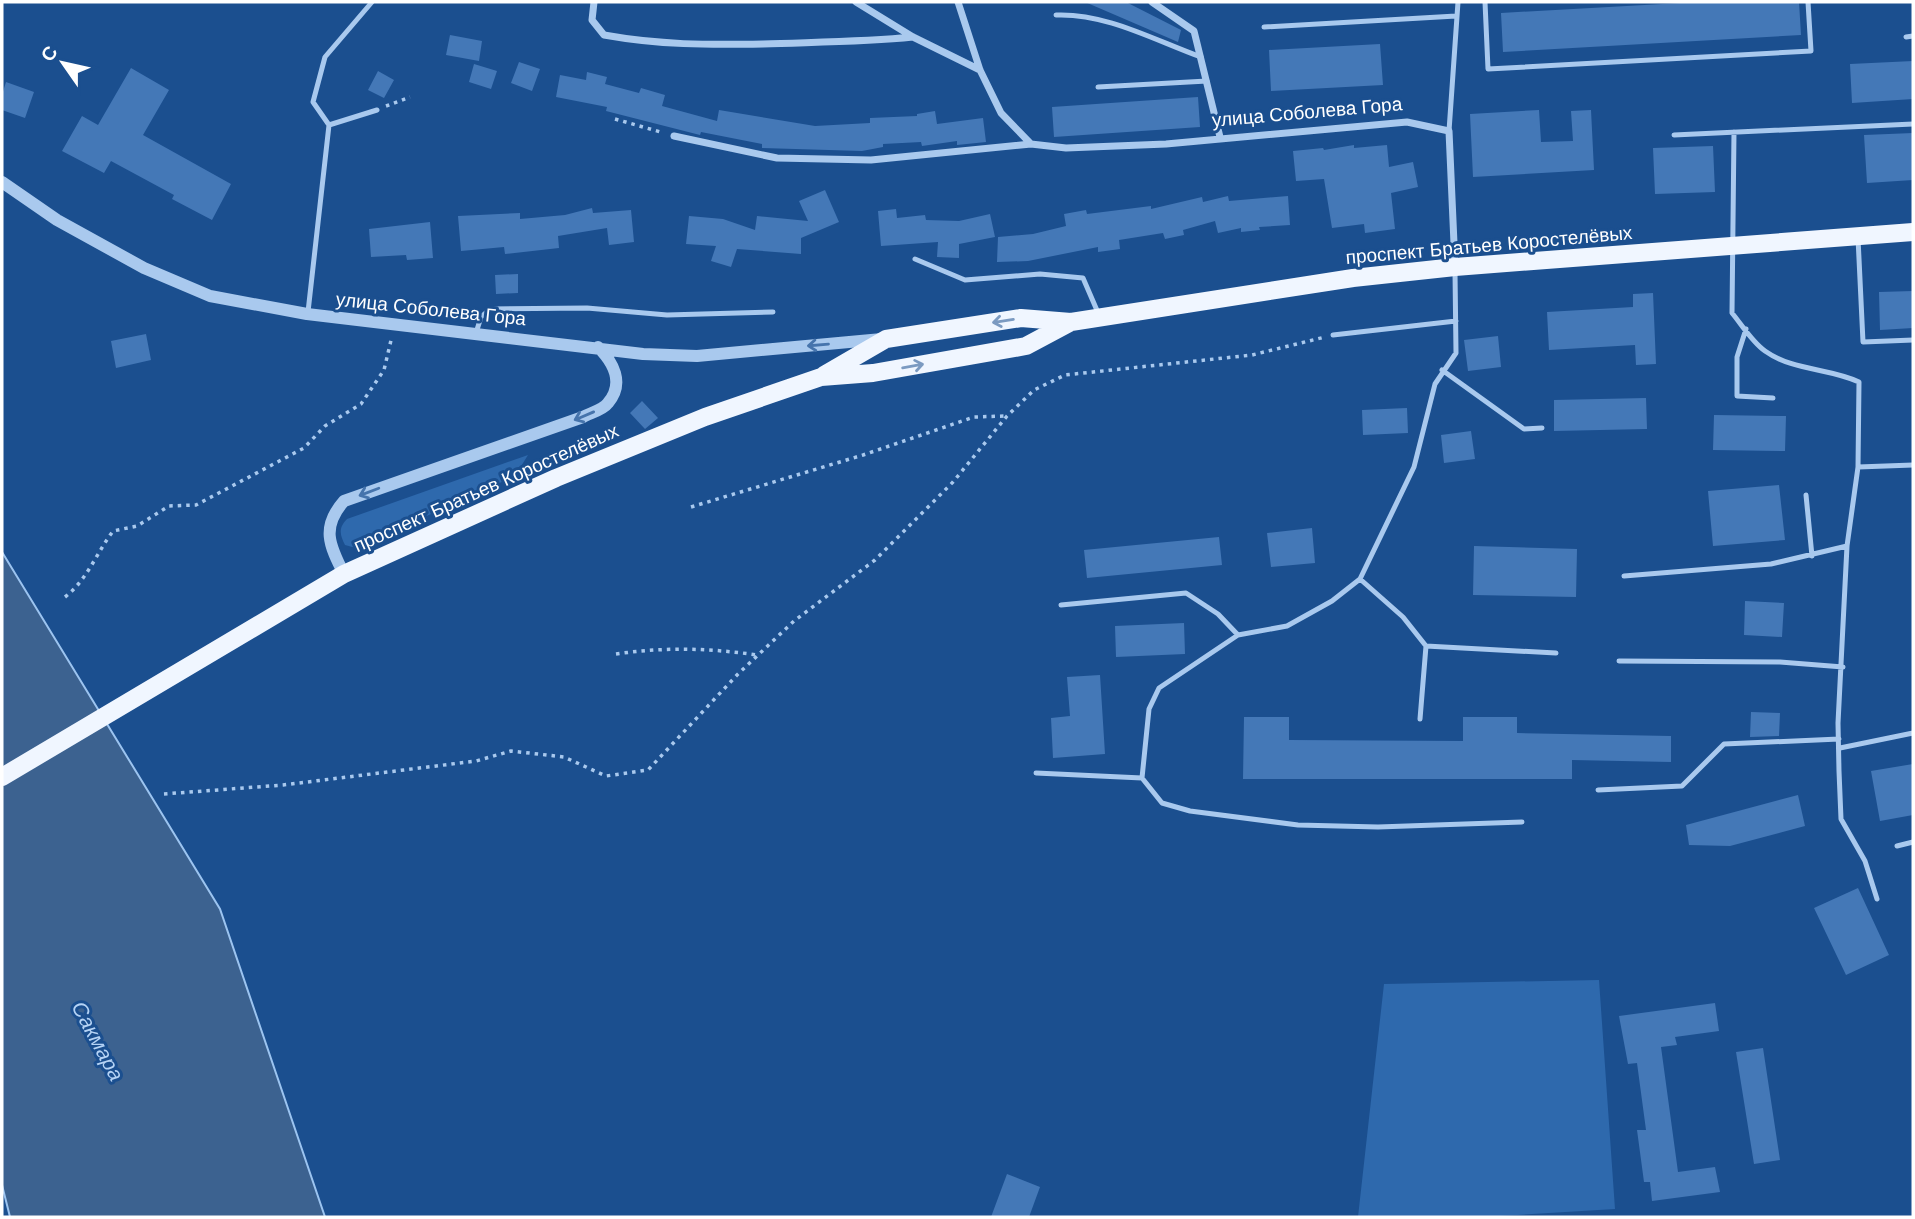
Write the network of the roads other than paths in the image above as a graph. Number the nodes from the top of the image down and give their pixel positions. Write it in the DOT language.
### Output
graph roads {
  1 [pos="372,2"];
  2 [pos="594,2"];
  3 [pos="856,2"];
  4 [pos="958,2"];
  5 [pos="1152,2"];
  6 [pos="1458,2"];
  7 [pos="1485,2"];
  8 [pos="1808,2"];
  9 [pos="1056,15"];
  10 [pos="1456,16"];
  11 [pos="1264,27"];
  12 [pos="1913,36"];
  13 [pos="913,37"];
  14 [pos="1906,37"];
  15 [pos="1201,57"];
  16 [pos="980,71"];
  17 [pos="1207,81"];
  18 [pos="1098,87"];
  19 [pos="377,110"];
  20 [pos="1913,124"];
  21 [pos="330,125"];
  22 [pos="1449,131"];
  23 [pos="1734,132"];
  24 [pos="1674,135"];
  25 [pos="674,136"];
  26 [pos="1220,137"];
  27 [pos="1031,144"];
  28 [pos="2,183"];
  29 [pos="1913,232"];
  30 [pos="1858,235"];
  31 [pos="1735,244"];
  32 [pos="915,258"];
  33 [pos="1455,267"];
  34 [pos="773,312"];
  35 [pos="307,314"];
  36 [pos="1100,318"];
  37 [pos="1456,321"];
  38 [pos="1071,322"];
  39 [pos="1746,329"];
  40 [pos="476,333"];
  41 [pos="1334,335"];
  42 [pos="886,339"];
  43 [pos="1913,340"];
  44 [pos="598,347"];
  45 [pos="1442,370"];
  46 [pos="821,377"];
  47 [pos="1773,398"];
  48 [pos="1542,428"];
  49 [pos="1913,465"];
  50 [pos="1858,467"];
  51 [pos="1806,495"];
  52 [pos="1847,546"];
  53 [pos="1812,556"];
  54 [pos="344,574"];
  55 [pos="1624,576"];
  56 [pos="1360,579"];
  57 [pos="1060,605"];
  58 [pos="1238,635"];
  59 [pos="1426,646"];
  60 [pos="1556,653"];
  61 [pos="1619,661"];
  62 [pos="1843,667"];
  63 [pos="1420,719"];
  64 [pos="1913,733"];
  65 [pos="1839,739"];
  66 [pos="1840,748"];
  67 [pos="1036,773"];
  68 [pos="2,777"];
  69 [pos="1142,778"];
  70 [pos="1598,790"];
  71 [pos="1522,822"];
  72 [pos="1913,842"];
  73 [pos="1897,846"];
  74 [pos="1877,900"];
  1 -- 21 [label="lane"];
  2 -- 13 [label="street"];
  3 -- 13 [label="street"];
  4 -- 16 [label="street"];
  5 -- 15 [label="street"];
  6 -- 10 [label="lane"];
  7 -- 8 [label="lane"];
  9 -- 15 [label="lane"];
  10 -- 11 [label="lane"];
  10 -- 22 [label="lane"];
  12 -- 14 [label="lane"];
  13 -- 16 [label="street"];
  15 -- 17 [label="street"];
  16 -- 27 [label="street"];
  17 -- 18 [label="lane"];
  17 -- 26 [label="street"];
  19 -- 21 [label="lane"];
  20 -- 23 [label="lane"];
  21 -- 35 [label="lane"];
  22 -- 26 [label="street, улица Соболева Гора"];
  22 -- 33 [label="street"];
  23 -- 24 [label="lane"];
  23 -- 31 [label="lane"];
  25 -- 27 [label="street, улица Соболева Гора"];
  26 -- 27 [label="street, улица Соболева Гора"];
  28 -- 35 [label="street, улица Соболева Гора"];
  29 -- 30 [label="main road, проспект Братьев Коростелёвых"];
  30 -- 31 [label="main road, проспект Братьев Коростелёвых"];
  30 -- 43 [label="lane"];
  31 -- 33 [label="main road, проспект Братьев Коростелёвых"];
  31 -- 39 [label="lane"];
  32 -- 36 [label="lane"];
  33 -- 36 [label="main road, проспект Братьев Коростелёвых"];
  33 -- 37 [label="lane"];
  34 -- 40 [label="lane"];
  35 -- 40 [label="street, улица Соболева Гора"];
  36 -- 38 [label="main road, проспект Братьев Коростелёвых"];
  37 -- 41 [label="lane"];
  37 -- 45 [label="lane"];
  38 -- 42 [label="main road, проспект Братьев Коростелёвых, one-way"];
  46 -- 38 [label="main road, проспект Братьев Коростелёвых, one-way"];
  39 -- 47 [label="lane"];
  39 -- 50 [label="lane"];
  40 -- 44 [label="street, улица Соболева Гора"];
  42 -- 44 [label="street, улица Соболева Гора, one-way"];
  42 -- 46 [label="main road, проспект Братьев Коростелёвых"];
  44 -- 54 [label="street, one-way"];
  45 -- 48 [label="lane"];
  45 -- 56 [label="lane"];
  46 -- 54 [label="main road, проспект Братьев Коростелёвых"];
  49 -- 50 [label="lane"];
  50 -- 52 [label="lane"];
  51 -- 53 [label="lane"];
  52 -- 53 [label="lane"];
  52 -- 62 [label="lane"];
  53 -- 55 [label="lane"];
  54 -- 68 [label="main road, проспект Братьев Коростелёвых"];
  56 -- 58 [label="lane"];
  56 -- 59 [label="lane"];
  57 -- 58 [label="lane"];
  58 -- 69 [label="lane"];
  59 -- 60 [label="lane"];
  59 -- 63 [label="lane"];
  61 -- 62 [label="lane"];
  62 -- 65 [label="lane"];
  64 -- 66 [label="lane"];
  65 -- 66 [label="lane"];
  65 -- 70 [label="lane"];
  66 -- 74 [label="lane"];
  67 -- 69 [label="lane"];
  69 -- 71 [label="lane"];
  72 -- 73 [label="lane"];
}
